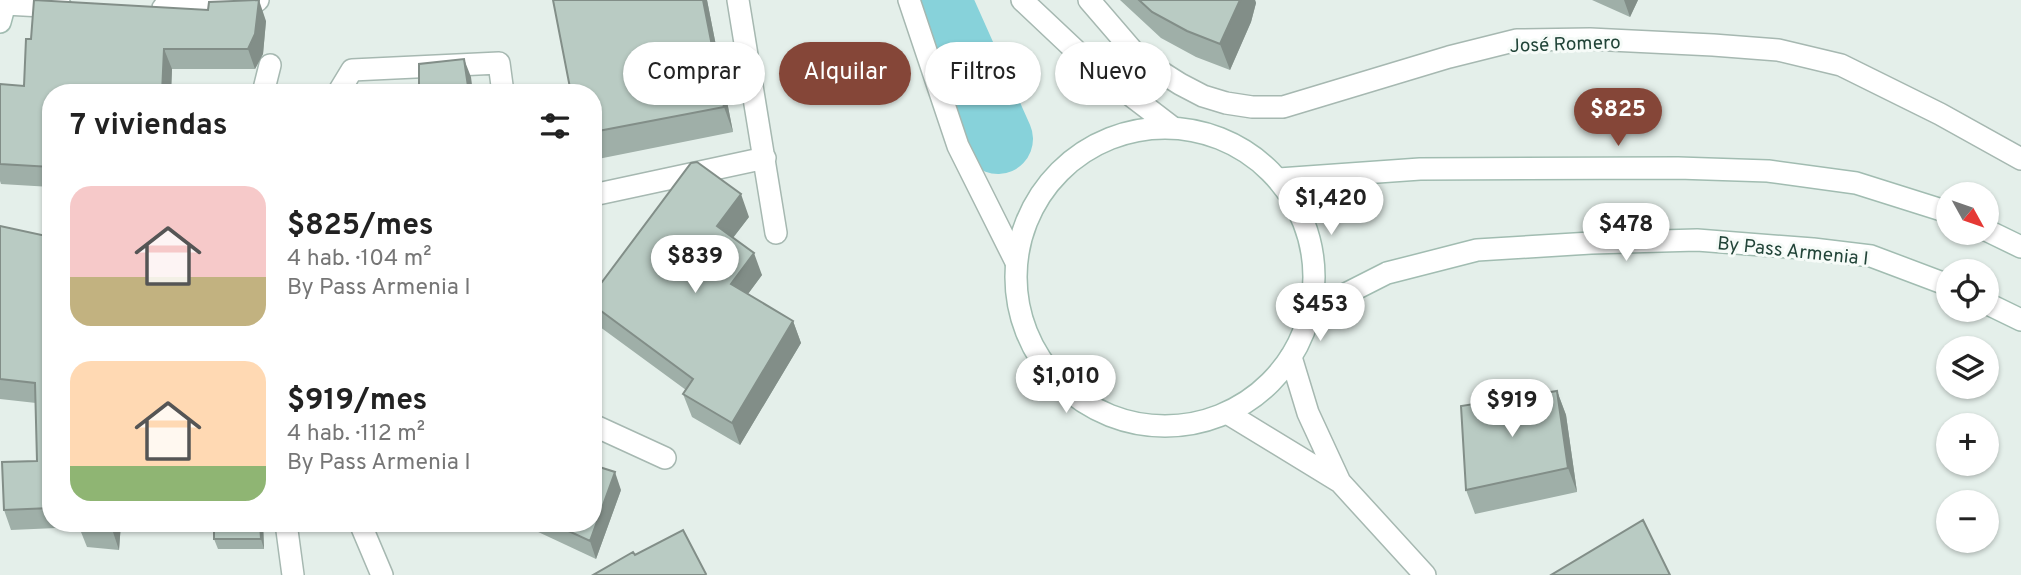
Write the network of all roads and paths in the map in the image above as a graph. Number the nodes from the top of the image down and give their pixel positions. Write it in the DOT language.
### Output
graph roads {
  1 [pos="258,0"];
  2 [pos="738,0"];
  3 [pos="909,0"];
  4 [pos="1022,0"];
  5 [pos="1088,0"];
  6 [pos="76,7"];
  7 [pos="142,8"];
  8 [pos="4,9"];
  9 [pos="270,65"];
  10 [pos="265,84"];
  11 [pos="343,84"];
  12 [pos="502,84"];
  13 [pos="1172,127"];
  14 [pos="765,158"];
  15 [pos="2021,159"];
  16 [pos="1279,180"];
  17 [pos="602,193"];
  18 [pos="1936,208"];
  19 [pos="776,233"];
  20 [pos="1999,236"];
  21 [pos="2021,247"];
  22 [pos="1016,262"];
  23 [pos="1936,280"];
  24 [pos="1999,309"];
  25 [pos="1310,312"];
  26 [pos="2021,320"];
  27 [pos="1291,357"];
  28 [pos="1227,413"];
  29 [pos="602,429"];
  30 [pos="665,458"];
  31 [pos="1340,482"];
  32 [pos="287,532"];
  33 [pos="364,532"];
  34 [pos="293,575"];
  35 [pos="382,575"];
  36 [pos="1425,575"];
  1 -- 7 [label="main road"];
  2 -- 14 [label="main road"];
  3 -- 22 [label="main road"];
  4 -- 13 [label="main road"];
  5 -- 15 [label="main road, José Romero"];
  6 -- 8 [label="main road"];
  9 -- 10 [label="main road"];
  11 -- 12 [label="main road"];
  13 -- 16 [label="main road"];
  13 -- 22 [label="main road"];
  14 -- 17 [label="main road"];
  14 -- 19 [label="main road"];
  16 -- 18 [label="main road"];
  16 -- 25 [label="main road"];
  20 -- 21 [label="main road"];
  22 -- 28 [label="main road"];
  23 -- 25 [label="main road, By Pass Armenia I"];
  24 -- 26 [label="main road"];
  25 -- 27 [label="main road"];
  27 -- 28 [label="main road"];
  27 -- 31 [label="main road"];
  28 -- 31 [label="main road"];
  29 -- 30 [label="main road"];
  31 -- 36 [label="main road"];
  32 -- 34 [label="main road"];
  33 -- 35 [label="main road"];
}
